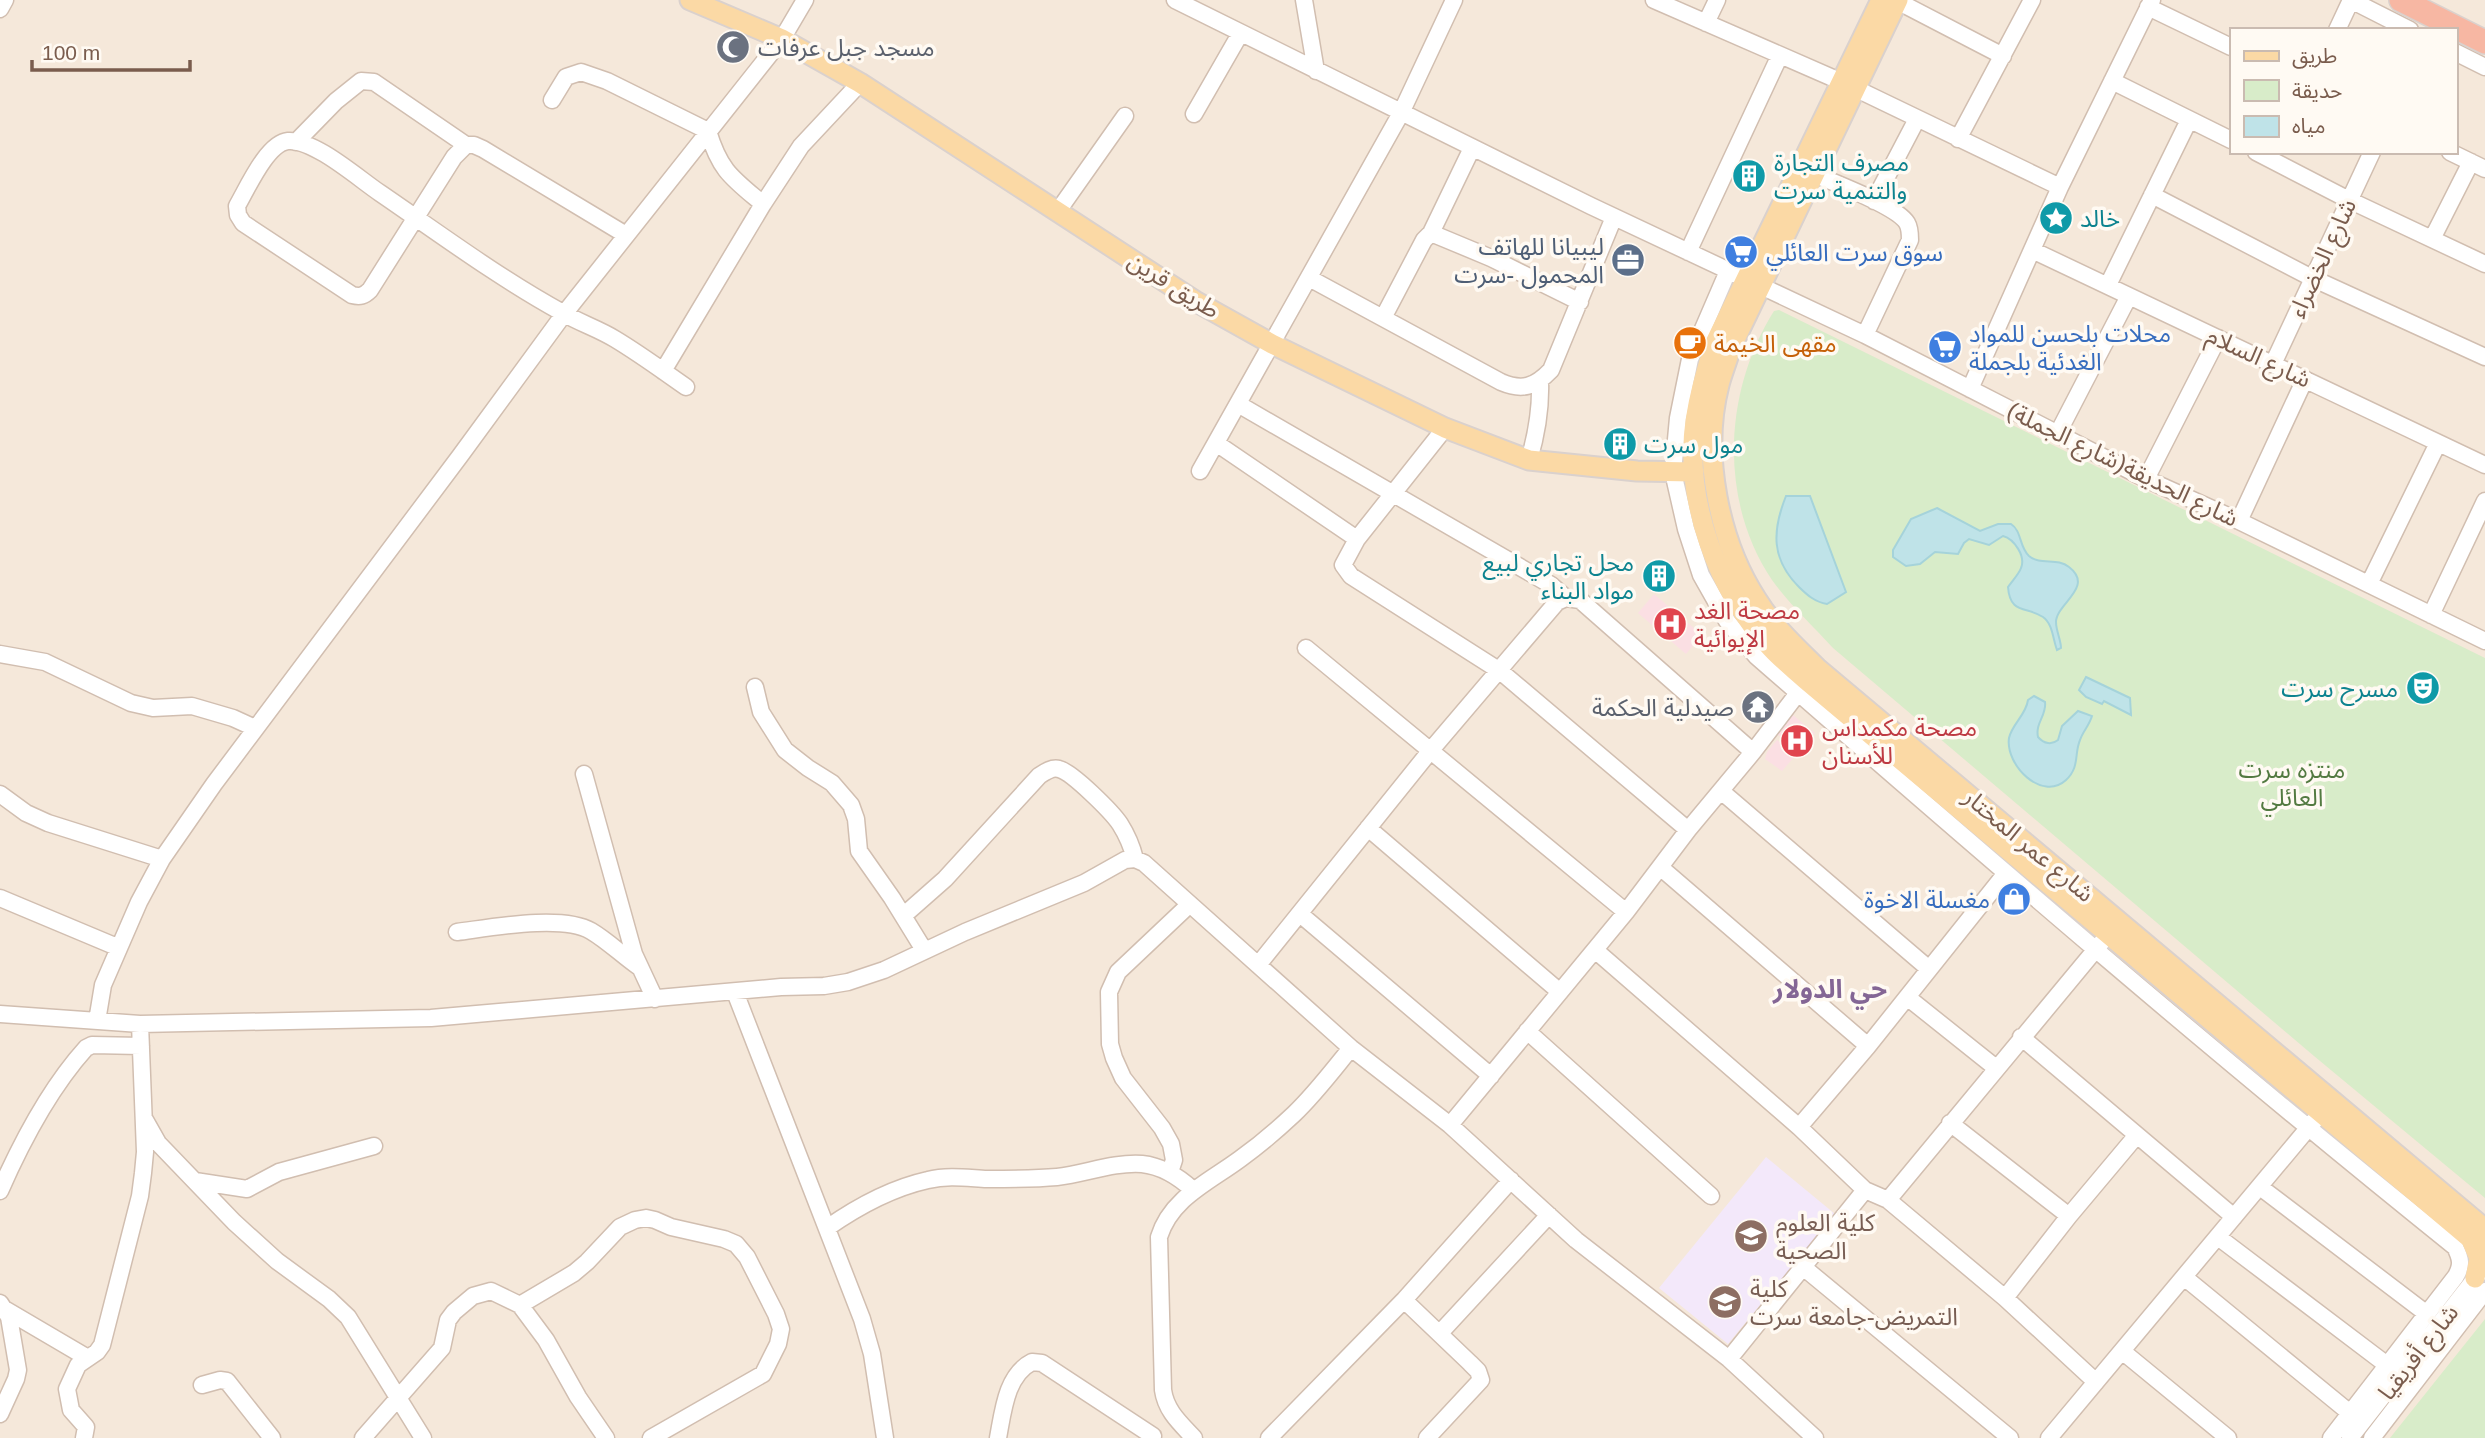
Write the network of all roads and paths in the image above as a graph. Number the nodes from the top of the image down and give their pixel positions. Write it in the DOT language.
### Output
graph roads {
  1 [pos="5,0"];
  2 [pos="690,0"];
  3 [pos="805,0"];
  4 [pos="1175,0"];
  5 [pos="1304,0"];
  6 [pos="1454,0"];
  7 [pos="1654,0"];
  8 [pos="1717,0"];
  9 [pos="1892,0"];
  10 [pos="2032,0"];
  11 [pos="2351,0"];
  12 [pos="2401,0"];
  13 [pos="2435,0"];
  14 [pos="2150,4"];
  15 [pos="0,9"];
  16 [pos="1706,23"];
  17 [pos="2485,24"];
  18 [pos="2338,28"];
  19 [pos="2406,28"];
  20 [pos="1240,34"];
  21 [pos="782,39"];
  22 [pos="2485,42"];
  23 [pos="2230,46"];
  24 [pos="2457,53"];
  25 [pos="1780,55"];
  26 [pos="2003,56"];
  27 [pos="2485,67"];
  28 [pos="1316,71"];
  29 [pos="2112,81"];
  30 [pos="860,83"];
  31 [pos="1849,85"];
  32 [pos="552,100"];
  33 [pos="1401,113"];
  34 [pos="1194,114"];
  35 [pos="1125,116"];
  36 [pos="1917,119"];
  37 [pos="2189,120"];
  38 [pos="708,131"];
  39 [pos="1958,139"];
  40 [pos="2230,140"];
  41 [pos="296,142"];
  42 [pos="466,145"];
  43 [pos="1472,148"];
  44 [pos="2371,154"];
  45 [pos="2454,154"];
  46 [pos="2278,157"];
  47 [pos="1814,162"];
  48 [pos="2478,166"];
  49 [pos="2060,187"];
  50 [pos="2152,195"];
  51 [pos="2349,200"];
  52 [pos="1874,201"];
  53 [pos="763,204"];
  54 [pos="1058,211"];
  55 [pos="415,217"];
  56 [pos="1614,217"];
  57 [pos="1431,233"];
  58 [pos="626,235"];
  59 [pos="2432,239"];
  60 [pos="2032,250"];
  61 [pos="1688,252"];
  62 [pos="2485,264"];
  63 [pos="1309,278"];
  64 [pos="1745,278"];
  65 [pos="2312,278"];
  66 [pos="2108,285"];
  67 [pos="2129,296"];
  68 [pos="1580,302"];
  69 [pos="564,314"];
  70 [pos="1383,318"];
  71 [pos="1865,335"];
  72 [pos="2218,338"];
  73 [pos="1272,344"];
  74 [pos="2485,357"];
  75 [pos="1700,360"];
  76 [pos="2273,364"];
  77 [pos="663,371"];
  78 [pos="2305,379"];
  79 [pos="1540,381"];
  80 [pos="686,387"];
  81 [pos="1970,389"];
  82 [pos="1238,404"];
  83 [pos="1445,428"];
  84 [pos="2058,433"];
  85 [pos="1216,443"];
  86 [pos="2438,443"];
  87 [pos="1529,460"];
  88 [pos="2484,463"];
  89 [pos="1200,471"];
  90 [pos="1673,472"];
  91 [pos="1694,472"];
  92 [pos="2146,479"];
  93 [pos="1393,493"];
  94 [pos="2485,501"];
  95 [pos="2239,521"];
  96 [pos="1357,539"];
  97 [pos="1710,572"];
  98 [pos="2369,584"];
  99 [pos="1566,598"];
  100 [pos="2431,615"];
  101 [pos="2485,641"];
  102 [pos="1306,648"];
  103 [pos="0,654"];
  104 [pos="1500,671"];
  105 [pos="755,687"];
  106 [pos="1798,693"];
  107 [pos="255,728"];
  108 [pos="1431,750"];
  109 [pos="1753,752"];
  110 [pos="584,774"];
  111 [pos="1721,791"];
  112 [pos="0,794"];
  113 [pos="1368,828"];
  114 [pos="1688,830"];
  115 [pos="162,859"];
  116 [pos="1135,859"];
  117 [pos="1660,867"];
  118 [pos="2006,873"];
  119 [pos="0,898"];
  120 [pos="1190,904"];
  121 [pos="1626,912"];
  122 [pos="1300,914"];
  123 [pos="903,916"];
  124 [pos="457,932"];
  125 [pos="2108,934"];
  126 [pos="117,947"];
  127 [pos="924,950"];
  128 [pos="1595,950"];
  129 [pos="2095,950"];
  130 [pos="1258,965"];
  131 [pos="639,967"];
  132 [pos="1929,969"];
  133 [pos="735,992"];
  134 [pos="1560,992"];
  135 [pos="1907,997"];
  136 [pos="655,999"];
  137 [pos="0,1014"];
  138 [pos="97,1021"];
  139 [pos="140,1024"];
  140 [pos="1527,1031"];
  141 [pos="2021,1037"];
  142 [pos="141,1046"];
  143 [pos="1868,1046"];
  144 [pos="1351,1048"];
  145 [pos="1996,1068"];
  146 [pos="1491,1076"];
  147 [pos="2320,1112"];
  148 [pos="144,1118"];
  149 [pos="1950,1123"];
  150 [pos="1450,1125"];
  151 [pos="1799,1127"];
  152 [pos="2309,1129"];
  153 [pos="2137,1135"];
  154 [pos="374,1146"];
  155 [pos="1170,1172"];
  156 [pos="1511,1180"];
  157 [pos="195,1181"];
  158 [pos="2260,1187"];
  159 [pos="1193,1190"];
  160 [pos="1865,1190"];
  161 [pos="0,1191"];
  162 [pos="1711,1196"];
  163 [pos="1888,1200"];
  164 [pos="1549,1214"];
  165 [pos="2069,1216"];
  166 [pos="2234,1217"];
  167 [pos="827,1228"];
  168 [pos="2480,1233"];
  169 [pos="2218,1237"];
  170 [pos="1803,1267"];
  171 [pos="2184,1277"];
  172 [pos="2482,1278"];
  173 [pos="2006,1298"];
  174 [pos="1404,1300"];
  175 [pos="520,1305"];
  176 [pos="3,1306"];
  177 [pos="2427,1314"];
  178 [pos="1440,1333"];
  179 [pos="7,1345"];
  180 [pos="2122,1351"];
  181 [pos="86,1357"];
  182 [pos="1729,1359"];
  183 [pos="2387,1365"];
  184 [pos="2096,1382"];
  185 [pos="202,1385"];
  186 [pos="398,1399"];
  187 [pos="1171,1413"];
  188 [pos="2350,1413"];
  189 [pos="0,1414"];
  190 [pos="1153,1437"];
  191 [pos="2051,1437"];
  192 [pos="84,1438"];
  193 [pos="272,1438"];
  194 [pos="363,1438"];
  195 [pos="424,1438"];
  196 [pos="606,1438"];
  197 [pos="651,1438"];
  198 [pos="885,1438"];
  199 [pos="998,1438"];
  200 [pos="1194,1438"];
  201 [pos="1269,1438"];
  202 [pos="1427,1438"];
  203 [pos="1815,1438"];
  204 [pos="2010,1438"];
  205 [pos="2228,1438"];
  206 [pos="2331,1438"];
  207 [pos="2350,1438"];
  208 [pos="2372,1438"];
  1 -- 15 [label="street"];
  2 -- 21 [label="main road, طريق قرين"];
  3 -- 21 [label="street"];
  4 -- 20 [label="street, شارع الحديقة(شارع الجملة)"];
  5 -- 28 [label="street"];
  6 -- 33 [label="street"];
  7 -- 16 [label="street"];
  8 -- 16 [label="street"];
  9 -- 26 [label="street"];
  9 -- 31 [label="main road"];
  10 -- 26 [label="street"];
  11 -- 18 [label="street"];
  11 -- 19 [label="street"];
  12 -- 22 [label="highway"];
  13 -- 17 [label="highway"];
  14 -- 23 [label="street"];
  14 -- 29 [label="street"];
  16 -- 25 [label="street"];
  20 -- 28 [label="street, شارع الحديقة(شارع الجملة)"];
  20 -- 34 [label="street"];
  21 -- 30 [label="main road, طريق قرين"];
  21 -- 38 [label="street"];
  24 -- 27 [label="street"];
  25 -- 31 [label="street"];
  25 -- 61 [label="street"];
  26 -- 39 [label="street"];
  28 -- 33 [label="street, شارع الحديقة(شارع الجملة)"];
  29 -- 37 [label="street"];
  29 -- 49 [label="street"];
  30 -- 53 [label="street"];
  30 -- 54 [label="main road, طريق قرين"];
  31 -- 36 [label="street"];
  31 -- 47 [label="main road"];
  32 -- 38 [label="street"];
  33 -- 43 [label="street, شارع الحديقة(شارع الجملة)"];
  33 -- 63 [label="street"];
  35 -- 54 [label="street"];
  36 -- 39 [label="street"];
  36 -- 52 [label="street"];
  37 -- 40 [label="street"];
  37 -- 50 [label="street"];
  38 -- 53 [label="street"];
  38 -- 58 [label="street"];
  39 -- 49 [label="street"];
  41 -- 42 [label="street"];
  41 -- 55 [label="street"];
  41 -- 55 [label="street"];
  42 -- 55 [label="street"];
  42 -- 58 [label="street"];
  43 -- 56 [label="street, شارع الحديقة(شارع الجملة)"];
  43 -- 57 [label="street"];
  44 -- 51 [label="street, شارع الخضراء"];
  45 -- 48 [label="street"];
  46 -- 51 [label="street"];
  47 -- 52 [label="street"];
  47 -- 64 [label="main road"];
  48 -- 59 [label="street"];
  49 -- 60 [label="street"];
  50 -- 65 [label="street"];
  50 -- 66 [label="street"];
  51 -- 59 [label="street"];
  51 -- 65 [label="street, شارع الخضراء"];
  52 -- 71 [label="street"];
  53 -- 77 [label="street"];
  54 -- 73 [label="main road, طريق قرين"];
  55 -- 69 [label="street"];
  56 -- 61 [label="street, شارع الحديقة(شارع الجملة)"];
  56 -- 68 [label="street"];
  57 -- 68 [label="street"];
  57 -- 70 [label="street"];
  58 -- 69 [label="street"];
  59 -- 62 [label="street"];
  60 -- 66 [label="street, شارع السلام"];
  60 -- 81 [label="street"];
  61 -- 64 [label="street, شارع الحديقة(شارع الجملة)"];
  63 -- 70 [label="street"];
  63 -- 73 [label="street"];
  64 -- 71 [label="street, شارع الحديقة(شارع الجملة)"];
  64 -- 75 [label="main road"];
  64 -- 168 [label="main road, شارع عمر المختار"];
  65 -- 74 [label="street"];
  65 -- 76 [label="street, شارع الخضراء"];
  66 -- 67 [label="street, شارع السلام"];
  67 -- 72 [label="street, شارع السلام"];
  67 -- 84 [label="street"];
  68 -- 79 [label="street"];
  69 -- 77 [label="street"];
  69 -- 107 [label="street"];
  70 -- 79 [label="street"];
  71 -- 81 [label="street, شارع الحديقة(شارع الجملة)"];
  72 -- 76 [label="street, شارع السلام"];
  72 -- 92 [label="street"];
  73 -- 82 [label="street"];
  73 -- 83 [label="main road, طريق قرين"];
  75 -- 90 [label="street"];
  75 -- 91 [label="main road"];
  76 -- 78 [label="street, شارع السلام"];
  77 -- 80 [label="street"];
  78 -- 86 [label="street, شارع السلام"];
  78 -- 95 [label="street"];
  79 -- 87 [label="street"];
  81 -- 84 [label="street, شارع الحديقة(شارع الجملة)"];
  82 -- 85 [label="street"];
  82 -- 93 [label="street"];
  83 -- 87 [label="main road, طريق قرين"];
  83 -- 93 [label="street"];
  84 -- 92 [label="street, شارع الحديقة(شارع الجملة)"];
  85 -- 89 [label="street"];
  85 -- 96 [label="street"];
  86 -- 88 [label="street, شارع السلام"];
  86 -- 98 [label="street"];
  87 -- 90 [label="main road, طريق قرين"];
  90 -- 91 [label="main road, طريق قرين"];
  90 -- 97 [label="street"];
  91 -- 97 [label="main road"];
  92 -- 95 [label="street, شارع الحديقة(شارع الجملة)"];
  93 -- 96 [label="street"];
  93 -- 99 [label="street"];
  94 -- 100 [label="street"];
  95 -- 98 [label="street, شارع الحديقة(شارع الجملة)"];
  96 -- 104 [label="street"];
  97 -- 106 [label="street"];
  97 -- 125 [label="main road"];
  98 -- 100 [label="street, شارع الحديقة(شارع الجملة)"];
  99 -- 104 [label="street"];
  99 -- 109 [label="street"];
  100 -- 101 [label="street, شارع الحديقة(شارع الجملة)"];
  102 -- 108 [label="street"];
  103 -- 107 [label="street"];
  104 -- 108 [label="street"];
  104 -- 114 [label="street"];
  105 -- 123 [label="street"];
  106 -- 109 [label="street"];
  106 -- 118 [label="street"];
  107 -- 115 [label="street"];
  108 -- 113 [label="street"];
  108 -- 121 [label="street"];
  109 -- 111 [label="street"];
  110 -- 131 [label="street"];
  111 -- 114 [label="street"];
  111 -- 132 [label="street"];
  112 -- 115 [label="street"];
  113 -- 122 [label="street"];
  113 -- 134 [label="street"];
  114 -- 117 [label="street"];
  115 -- 126 [label="street"];
  116 -- 120 [label="street"];
  116 -- 123 [label="street"];
  116 -- 127 [label="street"];
  117 -- 121 [label="street"];
  117 -- 143 [label="street"];
  118 -- 129 [label="street"];
  118 -- 132 [label="street"];
  119 -- 126 [label="street"];
  120 -- 130 [label="street"];
  120 -- 155 [label="street"];
  121 -- 128 [label="street"];
  122 -- 130 [label="street"];
  122 -- 146 [label="street"];
  123 -- 127 [label="street"];
  124 -- 131 [label="street"];
  125 -- 129 [label="street"];
  125 -- 147 [label="main road"];
  126 -- 138 [label="street"];
  127 -- 133 [label="street"];
  128 -- 134 [label="street"];
  128 -- 151 [label="street"];
  129 -- 141 [label="street"];
  129 -- 152 [label="street"];
  130 -- 144 [label="street"];
  131 -- 136 [label="street"];
  132 -- 135 [label="street"];
  133 -- 136 [label="street"];
  133 -- 167 [label="street"];
  134 -- 140 [label="street"];
  135 -- 143 [label="street"];
  135 -- 145 [label="street"];
  136 -- 139 [label="street"];
  137 -- 138 [label="street"];
  138 -- 139 [label="street"];
  139 -- 142 [label="street"];
  140 -- 146 [label="street"];
  140 -- 162 [label="street"];
  141 -- 145 [label="street"];
  141 -- 153 [label="street"];
  142 -- 148 [label="street"];
  142 -- 161 [label="street"];
  143 -- 151 [label="street"];
  144 -- 150 [label="street"];
  144 -- 159 [label="street"];
  145 -- 149 [label="street"];
  146 -- 150 [label="street"];
  147 -- 152 [label="street"];
  147 -- 168 [label="main road"];
  148 -- 157 [label="street"];
  148 -- 181 [label="street"];
  149 -- 163 [label="street"];
  149 -- 165 [label="street"];
  150 -- 156 [label="street"];
  151 -- 160 [label="street"];
  152 -- 158 [label="street"];
  152 -- 177 [label="street"];
  153 -- 165 [label="street"];
  153 -- 166 [label="street"];
  154 -- 157 [label="street"];
  155 -- 159 [label="street"];
  155 -- 167 [label="street"];
  156 -- 164 [label="street"];
  156 -- 174 [label="street"];
  157 -- 186 [label="street"];
  158 -- 166 [label="street"];
  158 -- 177 [label="street"];
  159 -- 187 [label="street"];
  160 -- 163 [label="street"];
  160 -- 170 [label="street"];
  163 -- 173 [label="street"];
  164 -- 178 [label="street"];
  164 -- 182 [label="street"];
  165 -- 173 [label="street"];
  166 -- 169 [label="street"];
  167 -- 198 [label="street"];
  168 -- 172 [label="main road"];
  169 -- 171 [label="street"];
  169 -- 183 [label="street"];
  170 -- 182 [label="street"];
  170 -- 204 [label="street"];
  171 -- 180 [label="street"];
  171 -- 188 [label="street"];
  172 -- 207 [label="street, شارع أفريقيا"];
  172 -- 208 [label="street, شارع أفريقيا"];
  173 -- 184 [label="street"];
  174 -- 178 [label="street"];
  174 -- 201 [label="street"];
  175 -- 186 [label="street"];
  175 -- 196 [label="street"];
  175 -- 197 [label="street"];
  176 -- 179 [label="street"];
  176 -- 181 [label="street"];
  177 -- 183 [label="street"];
  178 -- 202 [label="street"];
  179 -- 189 [label="street"];
  180 -- 184 [label="street"];
  180 -- 205 [label="street"];
  181 -- 192 [label="street"];
  182 -- 203 [label="street"];
  183 -- 188 [label="street"];
  184 -- 191 [label="street"];
  185 -- 193 [label="street"];
  186 -- 194 [label="street"];
  186 -- 195 [label="street"];
  187 -- 190 [label="street"];
  187 -- 200 [label="street"];
  188 -- 206 [label="street"];
  190 -- 199 [label="street"];
}
